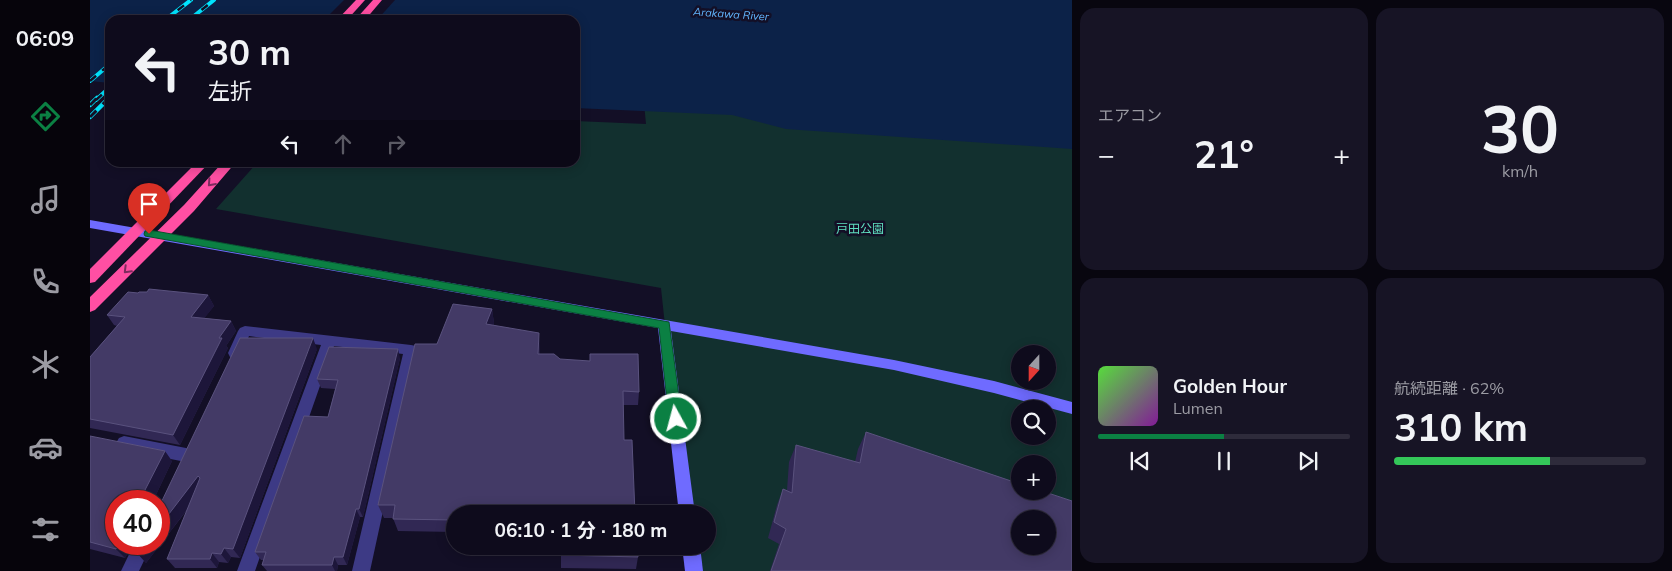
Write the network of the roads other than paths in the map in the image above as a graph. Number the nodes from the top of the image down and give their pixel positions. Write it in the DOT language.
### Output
graph roads {
  1 [pos="361,0"];
  2 [pos="378,0"];
  3 [pos="347,15"];
  4 [pos="364,15"];
  5 [pos="199,167"];
  6 [pos="225,167"];
  7 [pos="90,224"];
  8 [pos="136,232"];
  9 [pos="161,236"];
  10 [pos="90,278"];
  11 [pos="90,306"];
  12 [pos="664,325"];
  13 [pos="329,340"];
  14 [pos="228,366"];
  15 [pos="1072,408"];
  16 [pos="109,440"];
  17 [pos="178,471"];
  18 [pos="686,505"];
  19 [pos="138,555"];
  20 [pos="692,555"];
  21 [pos="130,571"];
  22 [pos="246,571"];
  23 [pos="361,571"];
  24 [pos="694,571"];
  1 -- 3 [label="highway"];
  2 -- 4 [label="highway"];
  5 -- 8 [label="highway"];
  6 -- 9 [label="highway, one-way"];
  7 -- 8 [label="street"];
  8 -- 9 [label="street"];
  8 -- 10 [label="highway"];
  9 -- 11 [label="highway, one-way"];
  9 -- 12 [label="street"];
  12 -- 15 [label="street"];
  12 -- 18 [label="street"];
  13 -- 14 [label="street"];
  13 -- 22 [label="street"];
  13 -- 23 [label="street"];
  16 -- 17 [label="street"];
  19 -- 21 [label="street"];
  20 -- 24 [label="street"];
}
